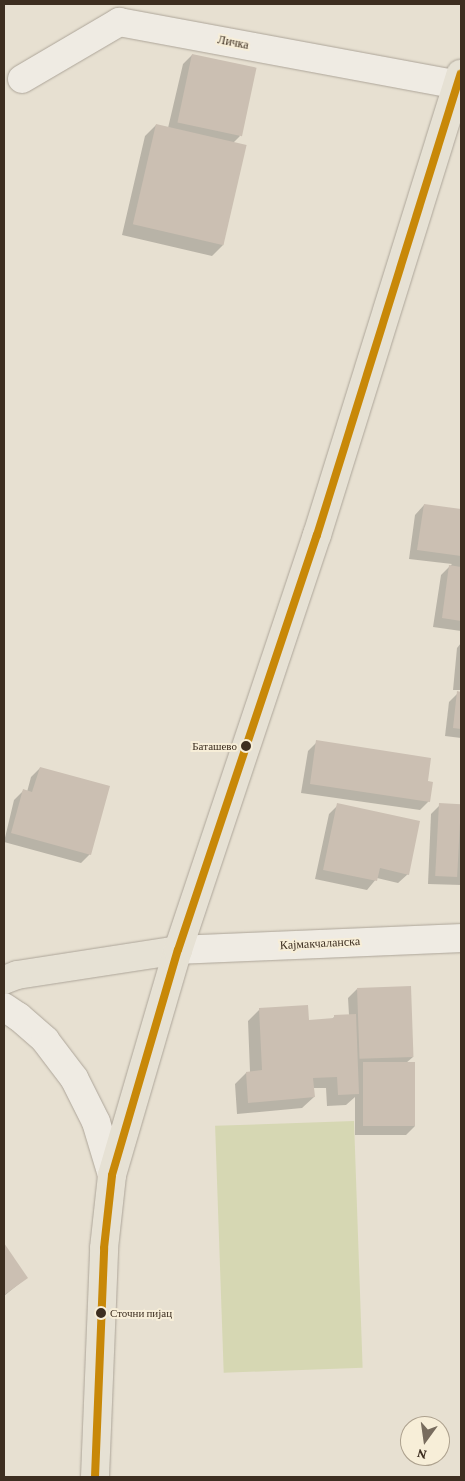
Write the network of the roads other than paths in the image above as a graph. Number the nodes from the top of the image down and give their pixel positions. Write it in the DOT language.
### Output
graph roads {
  1 [pos="114,13"];
  2 [pos="22,79"];
  3 [pos="460,79"];
  4 [pos="461,938"];
  5 [pos="178,950"];
  6 [pos="4,980"];
  7 [pos="4,1007"];
  8 [pos="112,1175"];
  9 [pos="95,1477"];
  1 -- 2 [label="street, Личка"];
  1 -- 3 [label="street, Личка"];
  3 -- 5 [label="main road"];
  4 -- 5 [label="street, Кајмакчаланска"];
  5 -- 6 [label="main road"];
  5 -- 8 [label="main road"];
  7 -- 8 [label="street"];
  8 -- 9 [label="main road"];
}
